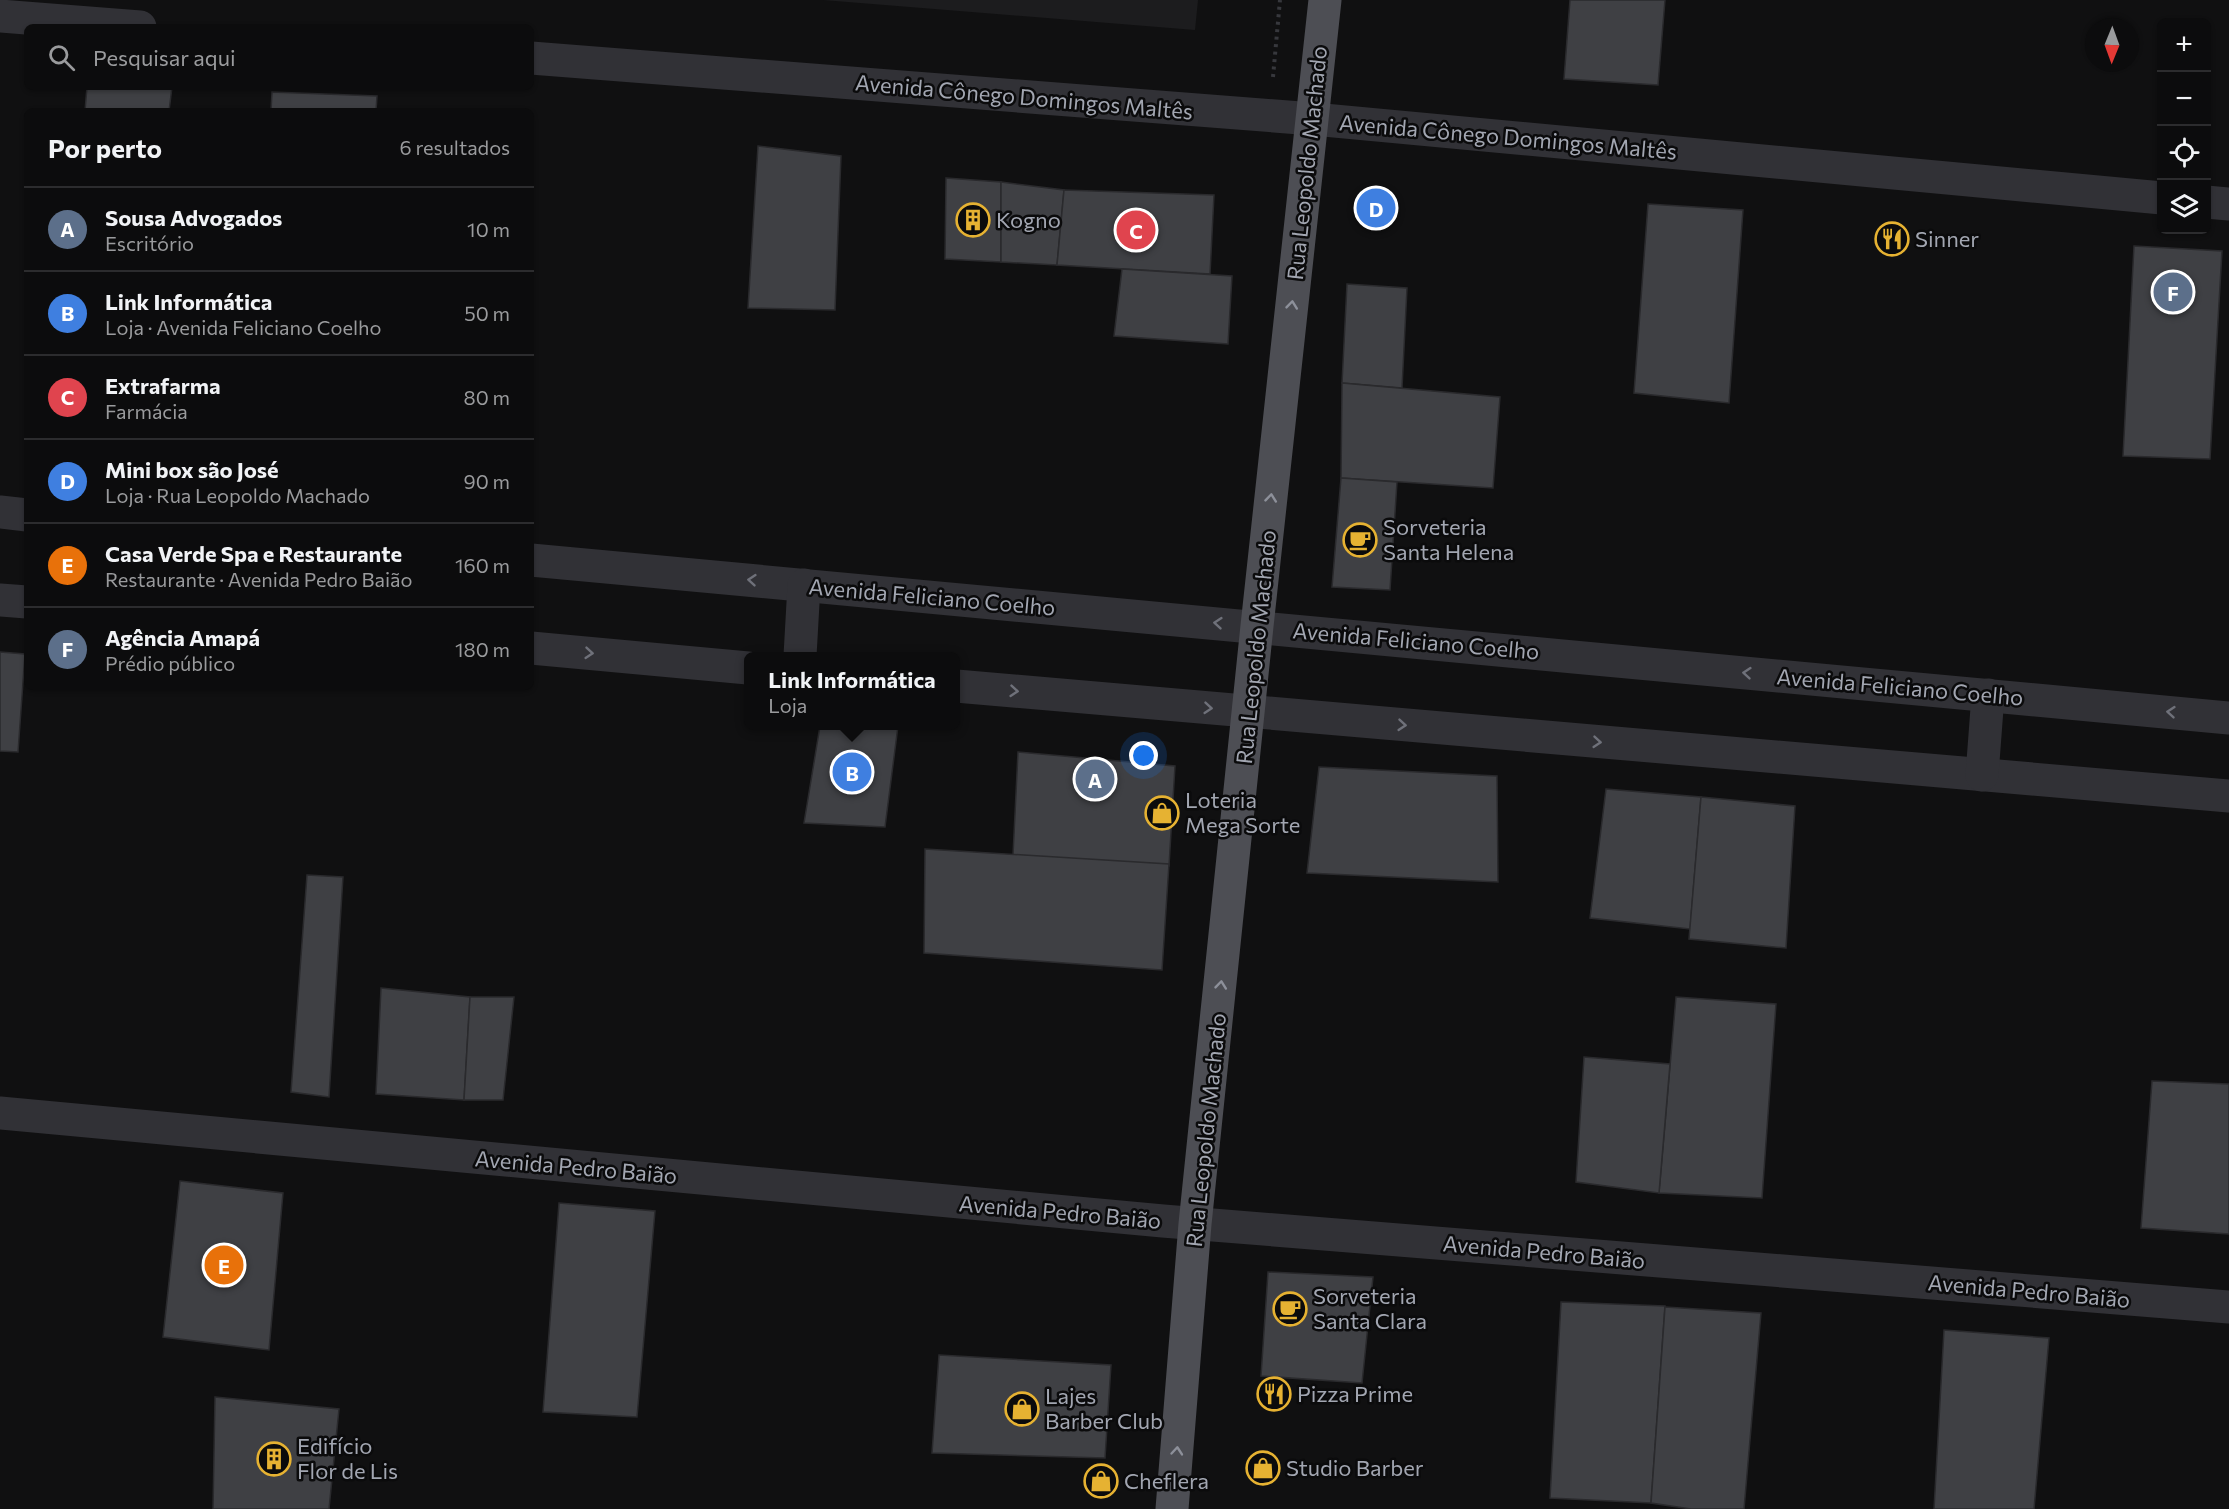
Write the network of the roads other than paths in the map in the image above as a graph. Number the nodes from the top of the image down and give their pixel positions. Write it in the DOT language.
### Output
graph roads {
  1 [pos="1325,0"];
  2 [pos="0,16"];
  3 [pos="102,24"];
  4 [pos="534,58"];
  5 [pos="1313,119"];
  6 [pos="2157,198"];
  7 [pos="2211,202"];
  8 [pos="2229,204"];
  9 [pos="0,512"];
  10 [pos="24,515"];
  11 [pos="534,560"];
  12 [pos="804,585"];
  13 [pos="0,600"];
  14 [pos="24,602"];
  15 [pos="1257,626"];
  16 [pos="534,648"];
  17 [pos="800,652"];
  18 [pos="744,668"];
  19 [pos="960,686"];
  20 [pos="1988,695"];
  21 [pos="1249,712"];
  22 [pos="2229,718"];
  23 [pos="1982,775"];
  24 [pos="2229,796"];
  25 [pos="0,1113"];
  26 [pos="1195,1224"];
  27 [pos="2229,1307"];
  28 [pos="1172,1509"];
  1 -- 5 [label="main road, Rua Leopoldo Machado"];
  2 -- 3 [label="street"];
  4 -- 5 [label="street, Avenida Cônego Domingos Maltês"];
  5 -- 6 [label="street, Avenida Cônego Domingos Maltês"];
  15 -- 5 [label="main road, Rua Leopoldo Machado, one-way"];
  7 -- 8 [label="street"];
  9 -- 10 [label="street"];
  12 -- 11 [label="street, Avenida Feliciano Coelho, one-way"];
  15 -- 12 [label="street, Avenida Feliciano Coelho, one-way"];
  12 -- 17 [label="street"];
  13 -- 14 [label="street"];
  20 -- 15 [label="street, Avenida Feliciano Coelho, one-way"];
  15 -- 21 [label="main road, Rua Leopoldo Machado"];
  16 -- 18 [label="street, one-way"];
  19 -- 21 [label="street, one-way"];
  22 -- 20 [label="street, Avenida Feliciano Coelho, one-way"];
  20 -- 23 [label="street"];
  21 -- 23 [label="street, one-way"];
  26 -- 21 [label="main road, Rua Leopoldo Machado, one-way"];
  23 -- 24 [label="street"];
  25 -- 26 [label="street, Avenida Pedro Baião"];
  26 -- 27 [label="street, Avenida Pedro Baião"];
  28 -- 26 [label="main road, Rua Leopoldo Machado, one-way"];
}
